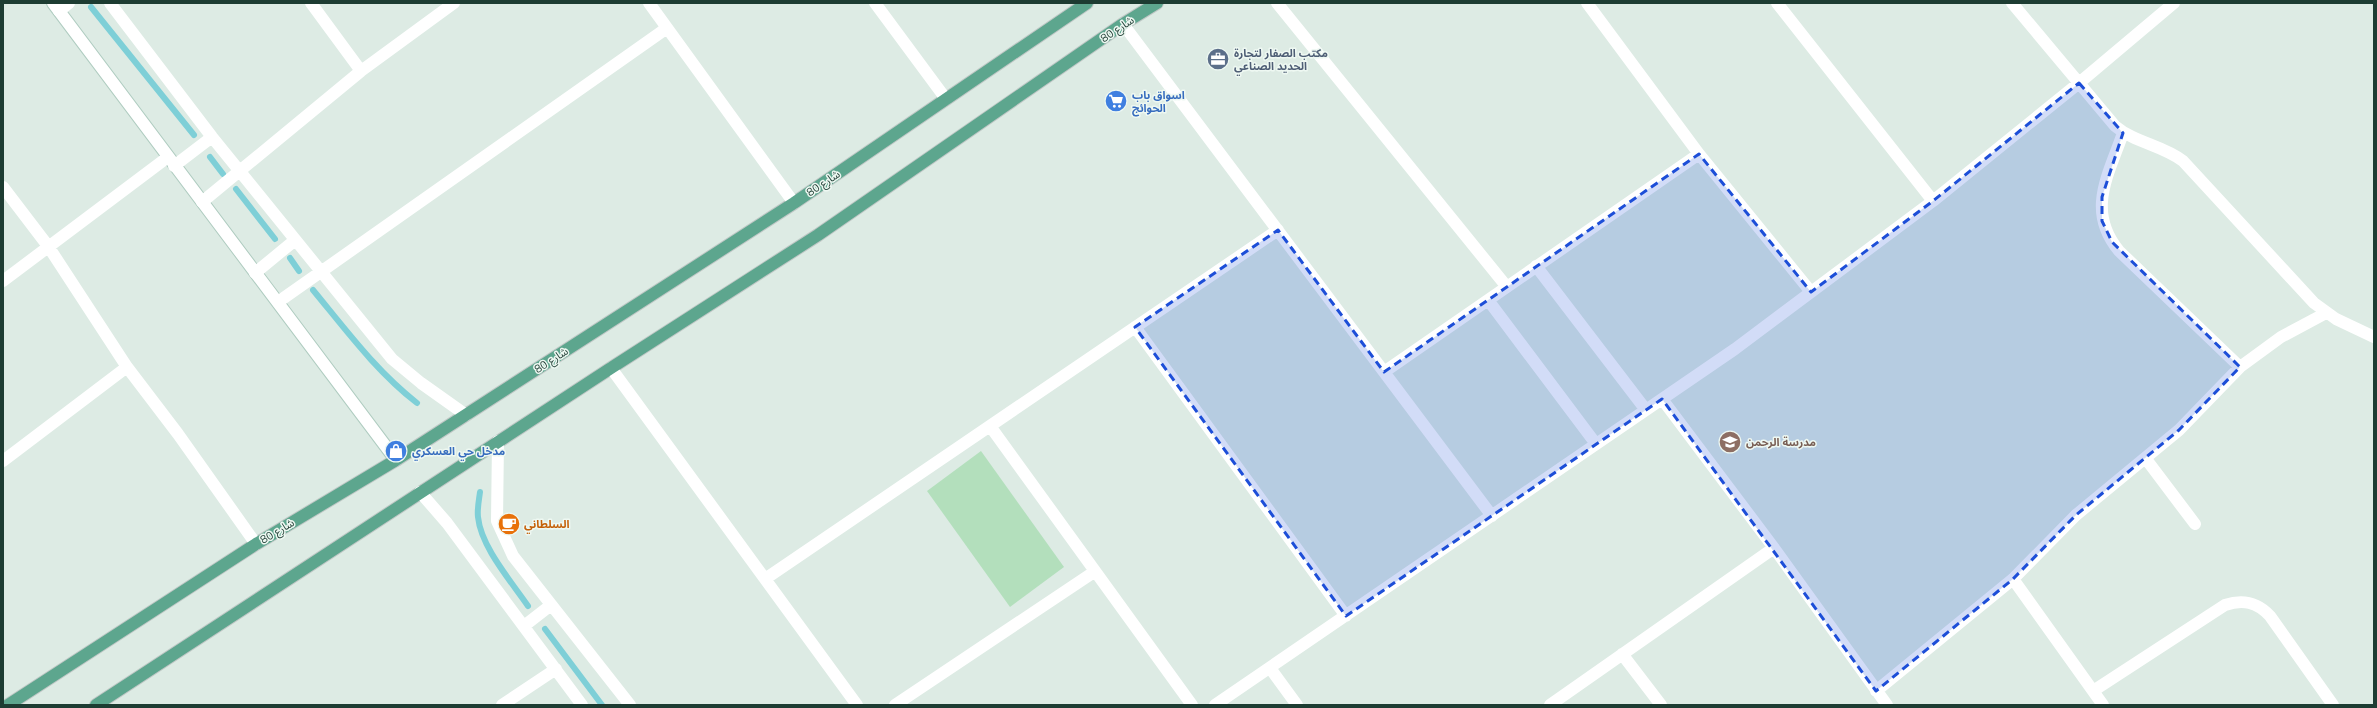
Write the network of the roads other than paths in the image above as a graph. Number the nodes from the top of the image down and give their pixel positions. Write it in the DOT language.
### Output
graph roads {
  1 [pos="69,3"];
  2 [pos="110,3"];
  3 [pos="311,3"];
  4 [pos="454,3"];
  5 [pos="649,3"];
  6 [pos="876,3"];
  7 [pos="1087,3"];
  8 [pos="1157,3"];
  9 [pos="1277,3"];
  10 [pos="1587,3"];
  11 [pos="1777,3"];
  12 [pos="2012,3"];
  13 [pos="2174,3"];
  14 [pos="56,7"];
  15 [pos="1123,24"];
  16 [pos="667,28"];
  17 [pos="361,71"];
  18 [pos="2079,83"];
  19 [pos="946,99"];
  20 [pos="2123,133"];
  21 [pos="212,137"];
  22 [pos="1698,154"];
  23 [pos="171,162"];
  24 [pos="240,172"];
  25 [pos="3,187"];
  26 [pos="1933,201"];
  27 [pos="202,202"];
  28 [pos="794,203"];
  29 [pos="1278,230"];
  30 [pos="294,241"];
  31 [pos="48,246"];
  32 [pos="1536,266"];
  33 [pos="319,271"];
  34 [pos="256,273"];
  35 [pos="3,281"];
  36 [pos="1507,287"];
  37 [pos="1811,292"];
  38 [pos="1488,300"];
  39 [pos="278,302"];
  40 [pos="2326,313"];
  41 [pos="1135,327"];
  42 [pos="2374,337"];
  43 [pos="127,367"];
  44 [pos="2240,367"];
  45 [pos="611,368"];
  46 [pos="1384,372"];
  47 [pos="1662,399"];
  48 [pos="1646,410"];
  49 [pos="466,414"];
  50 [pos="990,426"];
  51 [pos="498,442"];
  52 [pos="1596,444"];
  53 [pos="2146,459"];
  54 [pos="396,460"];
  55 [pos="3,461"];
  56 [pos="420,492"];
  57 [pos="1492,516"];
  58 [pos="2195,524"];
  59 [pos="256,544"];
  60 [pos="1774,548"];
  61 [pos="1094,572"];
  62 [pos="764,579"];
  63 [pos="2013,579"];
  64 [pos="551,605"];
  65 [pos="1346,616"];
  66 [pos="524,626"];
  67 [pos="1622,654"];
  68 [pos="1270,668"];
  69 [pos="556,669"];
  70 [pos="2093,691"];
  71 [pos="1876,692"];
  72 [pos="8,705"];
  73 [pos="96,705"];
  74 [pos="502,705"];
  75 [pos="582,705"];
  76 [pos="630,705"];
  77 [pos="857,705"];
  78 [pos="895,705"];
  79 [pos="1192,705"];
  80 [pos="1215,705"];
  81 [pos="1297,705"];
  82 [pos="1550,705"];
  83 [pos="1660,705"];
  84 [pos="1886,705"];
  85 [pos="2103,705"];
  86 [pos="2333,705"];
  1 -- 14 [label="street"];
  2 -- 21 [label="street"];
  3 -- 17 [label="street"];
  4 -- 17 [label="street"];
  5 -- 16 [label="street"];
  6 -- 19 [label="street"];
  7 -- 19 [label="main road, شارع 80"];
  8 -- 15 [label="main road, شارع 80"];
  9 -- 36 [label="street"];
  10 -- 22 [label="street"];
  11 -- 26 [label="street"];
  12 -- 18 [label="street"];
  13 -- 18 [label="street"];
  14 -- 23 [label="street"];
  15 -- 29 [label="street"];
  15 -- 45 [label="main road, شارع 80"];
  16 -- 28 [label="street"];
  16 -- 33 [label="street"];
  17 -- 24 [label="street"];
  18 -- 20 [label="street"];
  18 -- 26 [label="street"];
  19 -- 28 [label="main road, شارع 80"];
  20 -- 40 [label="street"];
  20 -- 44 [label="street"];
  21 -- 23 [label="street"];
  21 -- 24 [label="street"];
  22 -- 32 [label="street"];
  22 -- 37 [label="street"];
  23 -- 27 [label="street"];
  23 -- 31 [label="street"];
  24 -- 27 [label="street"];
  24 -- 30 [label="street"];
  25 -- 31 [label="street"];
  26 -- 37 [label="street"];
  27 -- 34 [label="street"];
  28 -- 49 [label="main road, شارع 80"];
  29 -- 41 [label="street"];
  29 -- 46 [label="street"];
  30 -- 33 [label="street"];
  30 -- 34 [label="street"];
  31 -- 35 [label="street"];
  31 -- 43 [label="street"];
  32 -- 36 [label="street"];
  32 -- 48 [label="street"];
  33 -- 39 [label="street"];
  33 -- 49 [label="street"];
  34 -- 39 [label="street"];
  36 -- 38 [label="street"];
  37 -- 47 [label="street"];
  38 -- 46 [label="street"];
  38 -- 52 [label="street"];
  39 -- 54 [label="street"];
  40 -- 42 [label="street"];
  40 -- 44 [label="street"];
  41 -- 50 [label="street"];
  41 -- 65 [label="street"];
  43 -- 55 [label="street"];
  43 -- 59 [label="street"];
  44 -- 53 [label="street"];
  45 -- 51 [label="main road, شارع 80"];
  45 -- 62 [label="street"];
  46 -- 57 [label="street"];
  47 -- 48 [label="street"];
  47 -- 60 [label="street"];
  48 -- 52 [label="street"];
  49 -- 54 [label="main road, شارع 80"];
  50 -- 61 [label="street"];
  50 -- 62 [label="street"];
  51 -- 56 [label="main road, شارع 80"];
  51 -- 64 [label="street"];
  52 -- 57 [label="street"];
  53 -- 58 [label="street"];
  53 -- 63 [label="street"];
  54 -- 59 [label="main road, شارع 80"];
  56 -- 66 [label="street"];
  56 -- 73 [label="main road, شارع 80"];
  57 -- 65 [label="street"];
  59 -- 72 [label="main road, شارع 80"];
  60 -- 67 [label="street"];
  60 -- 71 [label="street"];
  61 -- 78 [label="street"];
  61 -- 79 [label="street"];
  62 -- 77 [label="street"];
  63 -- 70 [label="street"];
  63 -- 71 [label="street"];
  64 -- 66 [label="street"];
  64 -- 76 [label="street"];
  65 -- 68 [label="street"];
  66 -- 69 [label="street"];
  67 -- 82 [label="street"];
  67 -- 83 [label="street"];
  68 -- 80 [label="street"];
  68 -- 81 [label="street"];
  69 -- 74 [label="street"];
  69 -- 75 [label="street"];
  70 -- 85 [label="street"];
  70 -- 86 [label="street"];
  71 -- 84 [label="street"];
}
